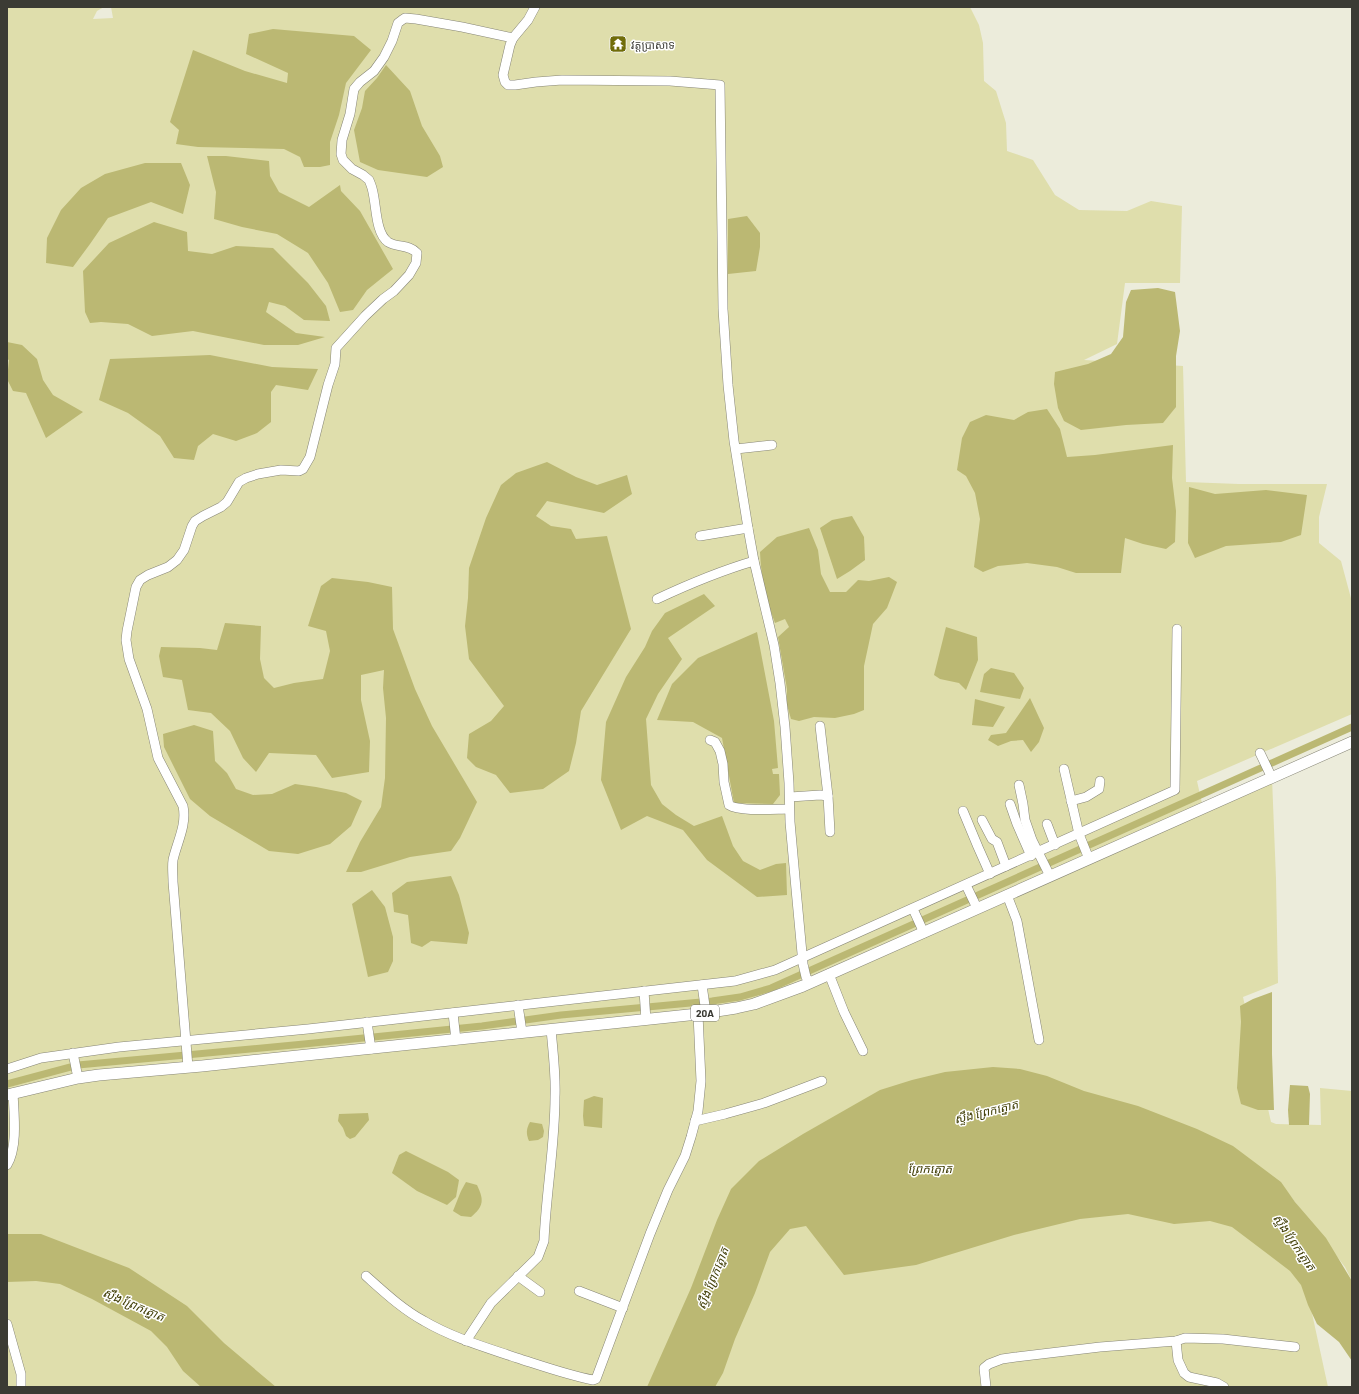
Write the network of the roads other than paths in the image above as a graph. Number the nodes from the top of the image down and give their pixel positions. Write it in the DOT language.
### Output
graph roads {
  1 [pos="535,7"];
  2 [pos="513,38"];
  3 [pos="772,445"];
  4 [pos="736,450"];
  5 [pos="748,528"];
  6 [pos="700,536"];
  7 [pos="754,561"];
  8 [pos="657,599"];
  9 [pos="1177,629"];
  10 [pos="820,726"];
  11 [pos="710,740"];
  12 [pos="1352,742"];
  13 [pos="1261,756"];
  14 [pos="1064,769"];
  15 [pos="1270,774"];
  16 [pos="1100,781"];
  17 [pos="1019,785"];
  18 [pos="828,796"];
  19 [pos="790,797"];
  20 [pos="1071,801"];
  21 [pos="1010,804"];
  22 [pos="789,809"];
  23 [pos="964,811"];
  24 [pos="982,820"];
  25 [pos="1047,824"];
  26 [pos="830,832"];
  27 [pos="1080,837"];
  28 [pos="1056,845"];
  29 [pos="1037,855"];
  30 [pos="1087,855"];
  31 [pos="1006,866"];
  32 [pos="1048,872"];
  33 [pos="990,874"];
  34 [pos="967,887"];
  35 [pos="1007,895"];
  36 [pos="975,905"];
  37 [pos="913,909"];
  38 [pos="924,933"];
  39 [pos="803,961"];
  40 [pos="829,974"];
  41 [pos="808,980"];
  42 [pos="702,985"];
  43 [pos="644,995"];
  44 [pos="518,1005"];
  45 [pos="702,1014"];
  46 [pos="453,1016"];
  47 [pos="645,1016"];
  48 [pos="368,1022"];
  49 [pos="552,1029"];
  50 [pos="522,1032"];
  51 [pos="455,1035"];
  52 [pos="1039,1040"];
  53 [pos="186,1043"];
  54 [pos="371,1049"];
  55 [pos="863,1051"];
  56 [pos="73,1056"];
  57 [pos="188,1067"];
  58 [pos="7,1069"];
  59 [pos="77,1074"];
  60 [pos="822,1081"];
  61 [pos="10,1094"];
  62 [pos="696,1121"];
  63 [pos="7,1165"];
  64 [pos="366,1276"];
  65 [pos="518,1276"];
  66 [pos="578,1291"];
  67 [pos="540,1292"];
  68 [pos="623,1308"];
  69 [pos="7,1324"];
  70 [pos="466,1341"];
  71 [pos="1176,1341"];
  72 [pos="1295,1348"];
  73 [pos="21,1387"];
  74 [pos="986,1387"];
  75 [pos="1224,1387"];
  1 -- 2 [label="street"];
  2 -- 4 [label="street"];
  2 -- 53 [label="street"];
  3 -- 4 [label="street"];
  4 -- 5 [label="street"];
  5 -- 6 [label="street"];
  5 -- 7 [label="street"];
  7 -- 8 [label="street"];
  7 -- 19 [label="street"];
  9 -- 27 [label="street"];
  10 -- 18 [label="street"];
  11 -- 22 [label="street"];
  12 -- 15 [label="main road, 20A"];
  13 -- 15 [label="street"];
  14 -- 20 [label="street"];
  15 -- 30 [label="main road, 20A"];
  16 -- 20 [label="street"];
  17 -- 29 [label="street"];
  18 -- 19 [label="street"];
  18 -- 26 [label="street"];
  19 -- 22 [label="street"];
  20 -- 27 [label="street"];
  21 -- 29 [label="street"];
  22 -- 39 [label="street"];
  23 -- 33 [label="street"];
  24 -- 31 [label="street"];
  25 -- 28 [label="street"];
  27 -- 28 [label="street"];
  27 -- 30 [label="street"];
  28 -- 29 [label="street"];
  29 -- 31 [label="street"];
  29 -- 32 [label="street"];
  30 -- 32 [label="main road, 20A"];
  31 -- 33 [label="street"];
  32 -- 35 [label="main road, 20A"];
  33 -- 34 [label="street"];
  34 -- 36 [label="street"];
  34 -- 37 [label="street"];
  35 -- 36 [label="main road, 20A"];
  35 -- 52 [label="street"];
  36 -- 38 [label="main road, 20A"];
  37 -- 38 [label="street"];
  37 -- 39 [label="street"];
  38 -- 40 [label="main road, 20A"];
  39 -- 41 [label="street"];
  39 -- 42 [label="street"];
  40 -- 41 [label="main road, 20A"];
  40 -- 55 [label="street"];
  41 -- 45 [label="main road, 20A"];
  42 -- 43 [label="street"];
  42 -- 45 [label="street"];
  43 -- 44 [label="street"];
  43 -- 47 [label="street"];
  44 -- 46 [label="street"];
  44 -- 50 [label="street"];
  45 -- 47 [label="main road, 20A"];
  45 -- 62 [label="street"];
  46 -- 48 [label="street"];
  46 -- 51 [label="street"];
  47 -- 49 [label="main road, 20A"];
  48 -- 53 [label="street"];
  48 -- 54 [label="street"];
  49 -- 50 [label="main road, 20A"];
  49 -- 65 [label="street"];
  50 -- 51 [label="main road, 20A"];
  51 -- 54 [label="main road, 20A"];
  53 -- 56 [label="street"];
  53 -- 57 [label="street"];
  54 -- 57 [label="main road, 20A"];
  56 -- 58 [label="street"];
  56 -- 59 [label="street"];
  57 -- 59 [label="main road, 20A"];
  59 -- 61 [label="main road, 20A"];
  60 -- 62 [label="street"];
  61 -- 63 [label="street"];
  62 -- 68 [label="street"];
  64 -- 70 [label="street"];
  65 -- 67 [label="street"];
  65 -- 70 [label="street"];
  66 -- 68 [label="street"];
  68 -- 70 [label="street"];
  69 -- 73 [label="street"];
  71 -- 72 [label="street"];
  71 -- 74 [label="street"];
  71 -- 75 [label="street"];
}
